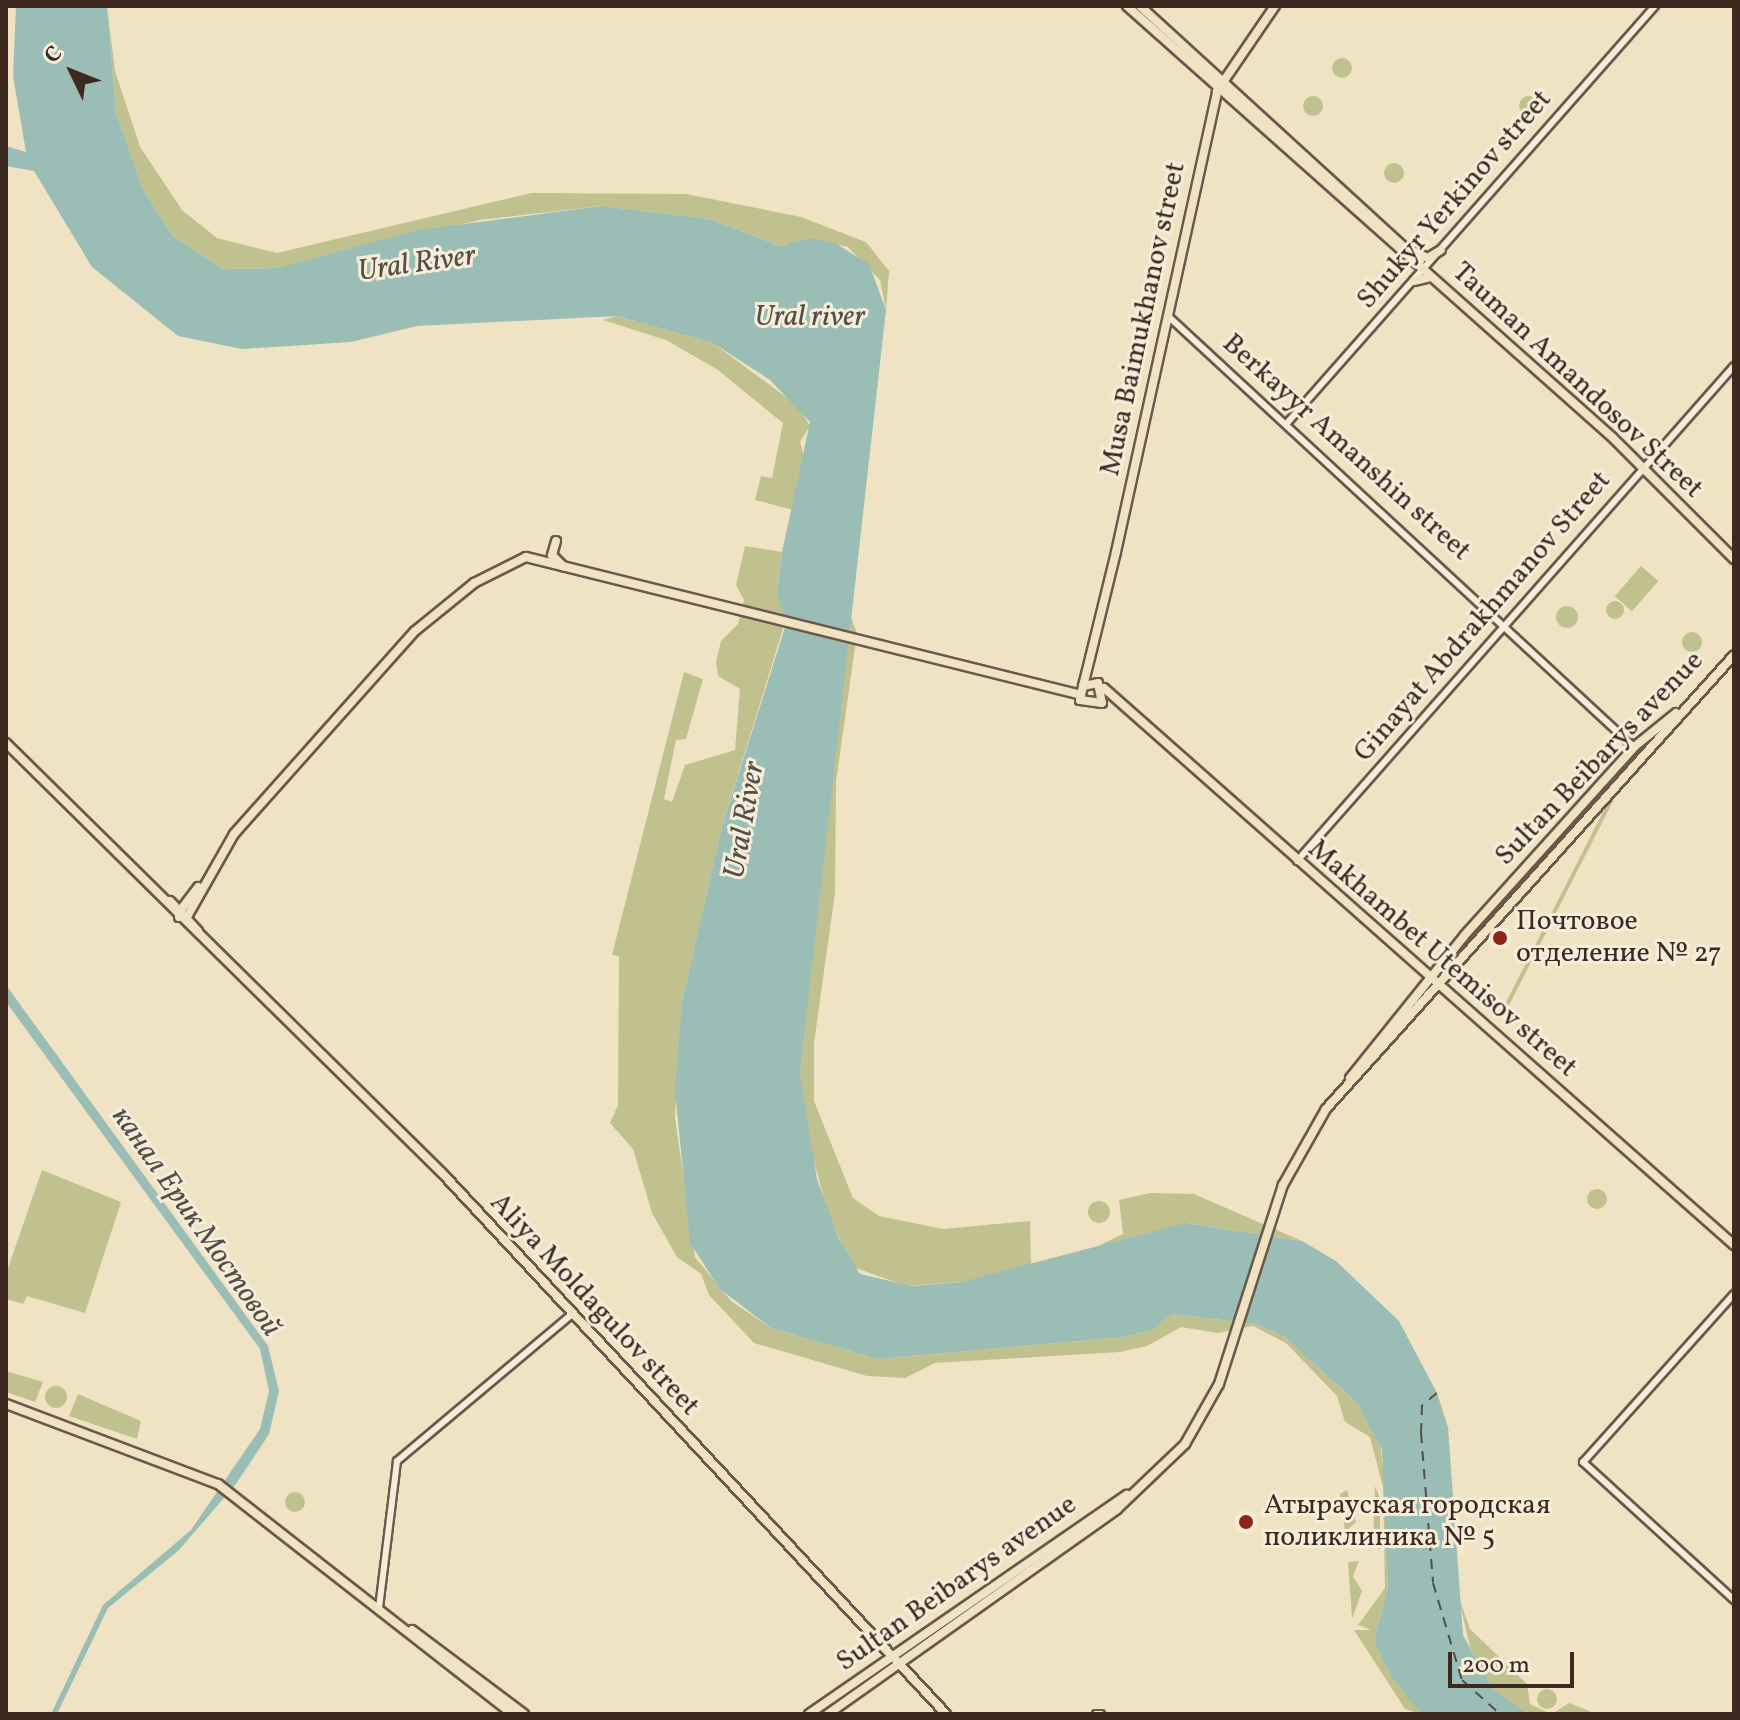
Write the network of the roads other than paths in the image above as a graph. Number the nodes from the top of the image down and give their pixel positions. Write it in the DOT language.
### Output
graph roads {
  1 [pos="1127,6"];
  2 [pos="1140,6"];
  3 [pos="1275,6"];
  4 [pos="1655,6"];
  5 [pos="1234,63"];
  6 [pos="1205,70"];
  7 [pos="1220,83"];
  8 [pos="1232,94"];
  9 [pos="1214,102"];
  10 [pos="1441,250"];
  11 [pos="1409,253"];
  12 [pos="1427,273"];
  13 [pos="1414,281"];
  14 [pos="1168,316"];
  15 [pos="1734,366"];
  16 [pos="1288,422"];
  17 [pos="1645,467"];
  18 [pos="556,541"];
  19 [pos="1734,559"];
  20 [pos="564,567"];
  21 [pos="1509,626"];
  22 [pos="1734,652"];
  23 [pos="1090,658"];
  24 [pos="1101,685"];
  25 [pos="1082,690"];
  26 [pos="1100,704"];
  27 [pos="1121,707"];
  28 [pos="1643,740"];
  29 [pos="6,743"];
  30 [pos="1634,747"];
  31 [pos="1651,747"];
  32 [pos="1297,861"];
  33 [pos="160,893"];
  34 [pos="193,898"];
  35 [pos="183,913"];
  36 [pos="195,923"];
  37 [pos="200,935"];
  38 [pos="1429,976"];
  39 [pos="1437,984"];
  40 [pos="1346,1085"];
  41 [pos="1734,1245"];
  42 [pos="1734,1294"];
  43 [pos="571,1315"];
  44 [pos="6,1404"];
  45 [pos="1734,1600"];
  46 [pos="379,1608"];
  47 [pos="397,1623"];
  48 [pos="896,1662"];
  49 [pos="512,1714"];
  50 [pos="524,1714"];
  51 [pos="809,1714"];
  52 [pos="828,1714"];
  53 [pos="946,1714"];
  1 -- 6 [label="main road"];
  2 -- 6 [label="main road"];
  3 -- 5 [label="main road, Musa Baimukhanov street"];
  4 -- 10 [label="street, Shukyr Yerkinov street"];
  5 -- 6 [label="main road"];
  5 -- 7 [label="main road, Musa Baimukhanov street"];
  5 -- 8 [label="main road"];
  6 -- 7 [label="main road, Tauman Amandosov Street"];
  6 -- 9 [label="main road"];
  7 -- 8 [label="main road, Tauman Amandosov Street"];
  7 -- 9 [label="main road, Musa Baimukhanov street"];
  8 -- 9 [label="main road"];
  8 -- 11 [label="main road, Tauman Amandosov Street"];
  9 -- 14 [label="main road, Musa Baimukhanov street"];
  10 -- 11 [label="main road"];
  10 -- 12 [label="street"];
  11 -- 12 [label="main road, Tauman Amandosov Street"];
  11 -- 13 [label="street"];
  12 -- 13 [label="main road"];
  12 -- 17 [label="main road, Tauman Amandosov Street"];
  13 -- 16 [label="street, Shukyr Yerkinov street"];
  14 -- 16 [label="street, Berkayyr Amanshin street"];
  14 -- 23 [label="main road, Musa Baimukhanov street"];
  15 -- 17 [label="street, Ginayat Abdrakhmanov Street"];
  16 -- 21 [label="street, Berkayyr Amanshin street"];
  17 -- 19 [label="main road, Tauman Amandosov Street"];
  17 -- 21 [label="street, Ginayat Abdrakhmanov Street"];
  18 -- 20 [label="main road"];
  20 -- 25 [label="main road"];
  20 -- 34 [label="main road"];
  21 -- 30 [label="street, Berkayyr Amanshin street"];
  21 -- 32 [label="street, Ginayat Abdrakhmanov Street"];
  22 -- 28 [label="main road, Sultan Beibarys avenue"];
  22 -- 31 [label="main road, Sultan Beibarys avenue"];
  23 -- 24 [label="main road"];
  23 -- 25 [label="main road, Musa Baimukhanov street"];
  24 -- 25 [label="main road"];
  24 -- 26 [label="main road"];
  24 -- 27 [label="main road, Makhambet Utemisov street"];
  25 -- 26 [label="main road"];
  26 -- 27 [label="main road"];
  27 -- 32 [label="main road, Makhambet Utemisov street"];
  28 -- 30 [label="main road, Sultan Beibarys avenue"];
  28 -- 31 [label="main road"];
  29 -- 33 [label="main road, Aliya Moldagulov street"];
  30 -- 38 [label="main road, Sultan Beibarys avenue"];
  31 -- 39 [label="main road, Sultan Beibarys avenue"];
  32 -- 38 [label="main road, Makhambet Utemisov street"];
  33 -- 34 [label="main road"];
  33 -- 35 [label="main road, Aliya Moldagulov street"];
  34 -- 35 [label="main road"];
  34 -- 36 [label="main road"];
  35 -- 36 [label="main road, Aliya Moldagulov street"];
  35 -- 37 [label="main road, Aliya Moldagulov street"];
  36 -- 37 [label="main road, Aliya Moldagulov street"];
  37 -- 43 [label="main road, Aliya Moldagulov street"];
  38 -- 39 [label="main road, Makhambet Utemisov street"];
  38 -- 40 [label="main road, Sultan Beibarys avenue"];
  39 -- 40 [label="main road, Sultan Beibarys avenue"];
  39 -- 41 [label="main road, Makhambet Utemisov street"];
  40 -- 48 [label="main road, Sultan Beibarys avenue"];
  42 -- 45 [label="street"];
  43 -- 46 [label="street"];
  43 -- 48 [label="main road, Aliya Moldagulov street"];
  44 -- 46 [label="main road"];
  46 -- 47 [label="main road"];
  47 -- 49 [label="main road"];
  47 -- 50 [label="main road"];
  48 -- 51 [label="main road, Sultan Beibarys avenue"];
  48 -- 52 [label="main road, Sultan Beibarys avenue"];
  48 -- 53 [label="main road, Aliya Moldagulov street"];
}
